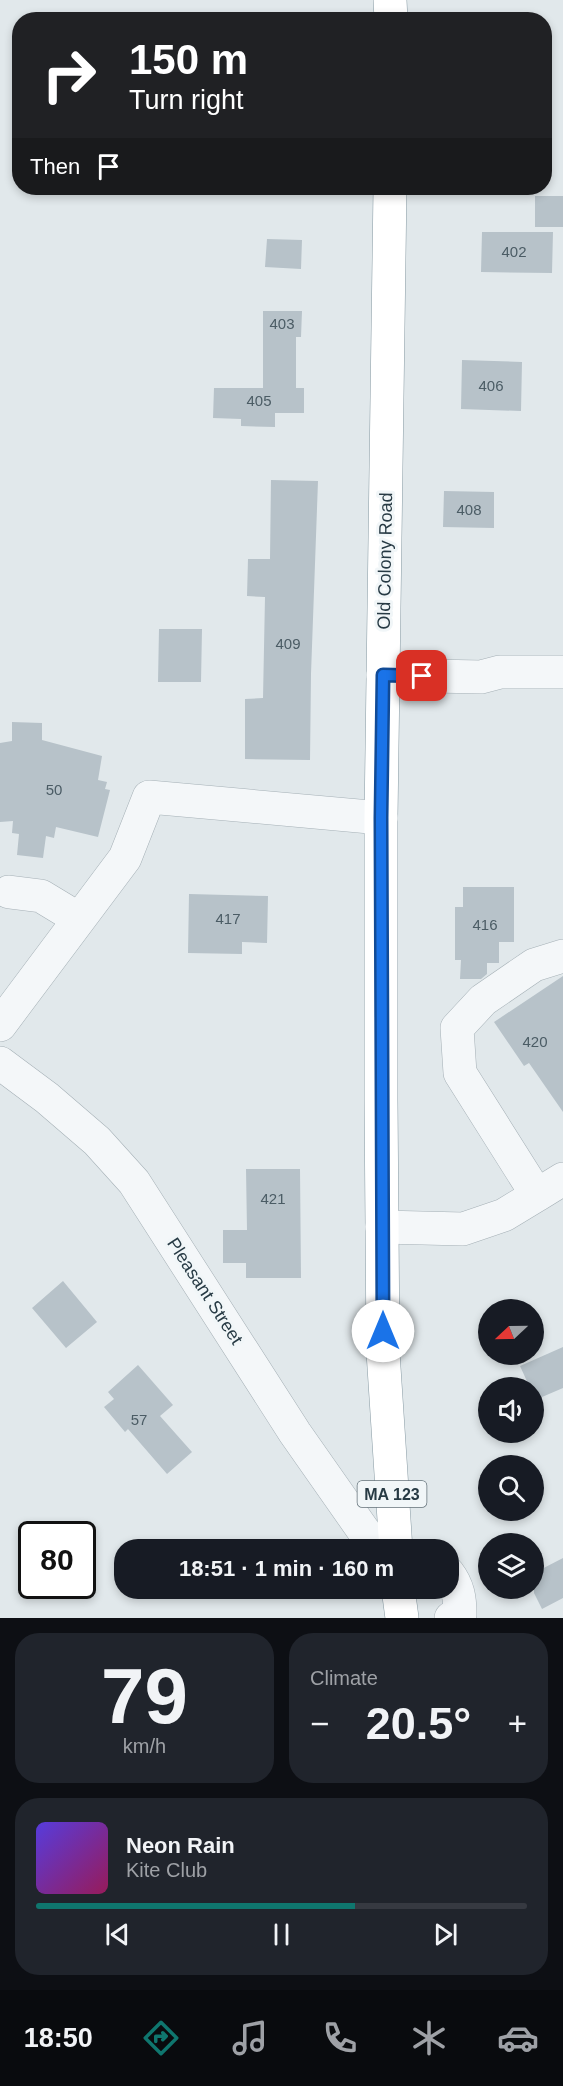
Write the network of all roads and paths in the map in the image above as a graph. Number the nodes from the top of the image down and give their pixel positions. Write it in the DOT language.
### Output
graph roads {
  1 [pos="390,195"];
  2 [pos="563,672"];
  3 [pos="383,675"];
  4 [pos="481,676"];
  5 [pos="563,692"];
  6 [pos="381,818"];
  7 [pos="3,893"];
  8 [pos="79,919"];
  9 [pos="563,956"];
  10 [pos="3,1014"];
  11 [pos="0,1063"];
  12 [pos="550,1187"];
  13 [pos="382,1227"];
  14 [pos="369,1539"];
  15 [pos="395,1539"];
  16 [pos="459,1594"];
  17 [pos="400,1599"];
  18 [pos="402,1618"];
  19 [pos="451,1618"];
  1 -- 3 [label="highway, Old Colony Road / MA 123"];
  2 -- 4 [label="street"];
  3 -- 4 [label="street"];
  3 -- 6 [label="highway, Old Colony Road / MA 123"];
  4 -- 5 [label="street"];
  6 -- 8 [label="street"];
  6 -- 13 [label="highway, Old Colony Road / MA 123"];
  7 -- 8 [label="street"];
  8 -- 10 [label="street"];
  9 -- 12 [label="street"];
  11 -- 14 [label="street, Pleasant Street"];
  12 -- 13 [label="street"];
  13 -- 15 [label="highway, Old Colony Road / MA 123"];
  16 -- 19 [label="street"];
  17 -- 18 [label="highway"];
}
